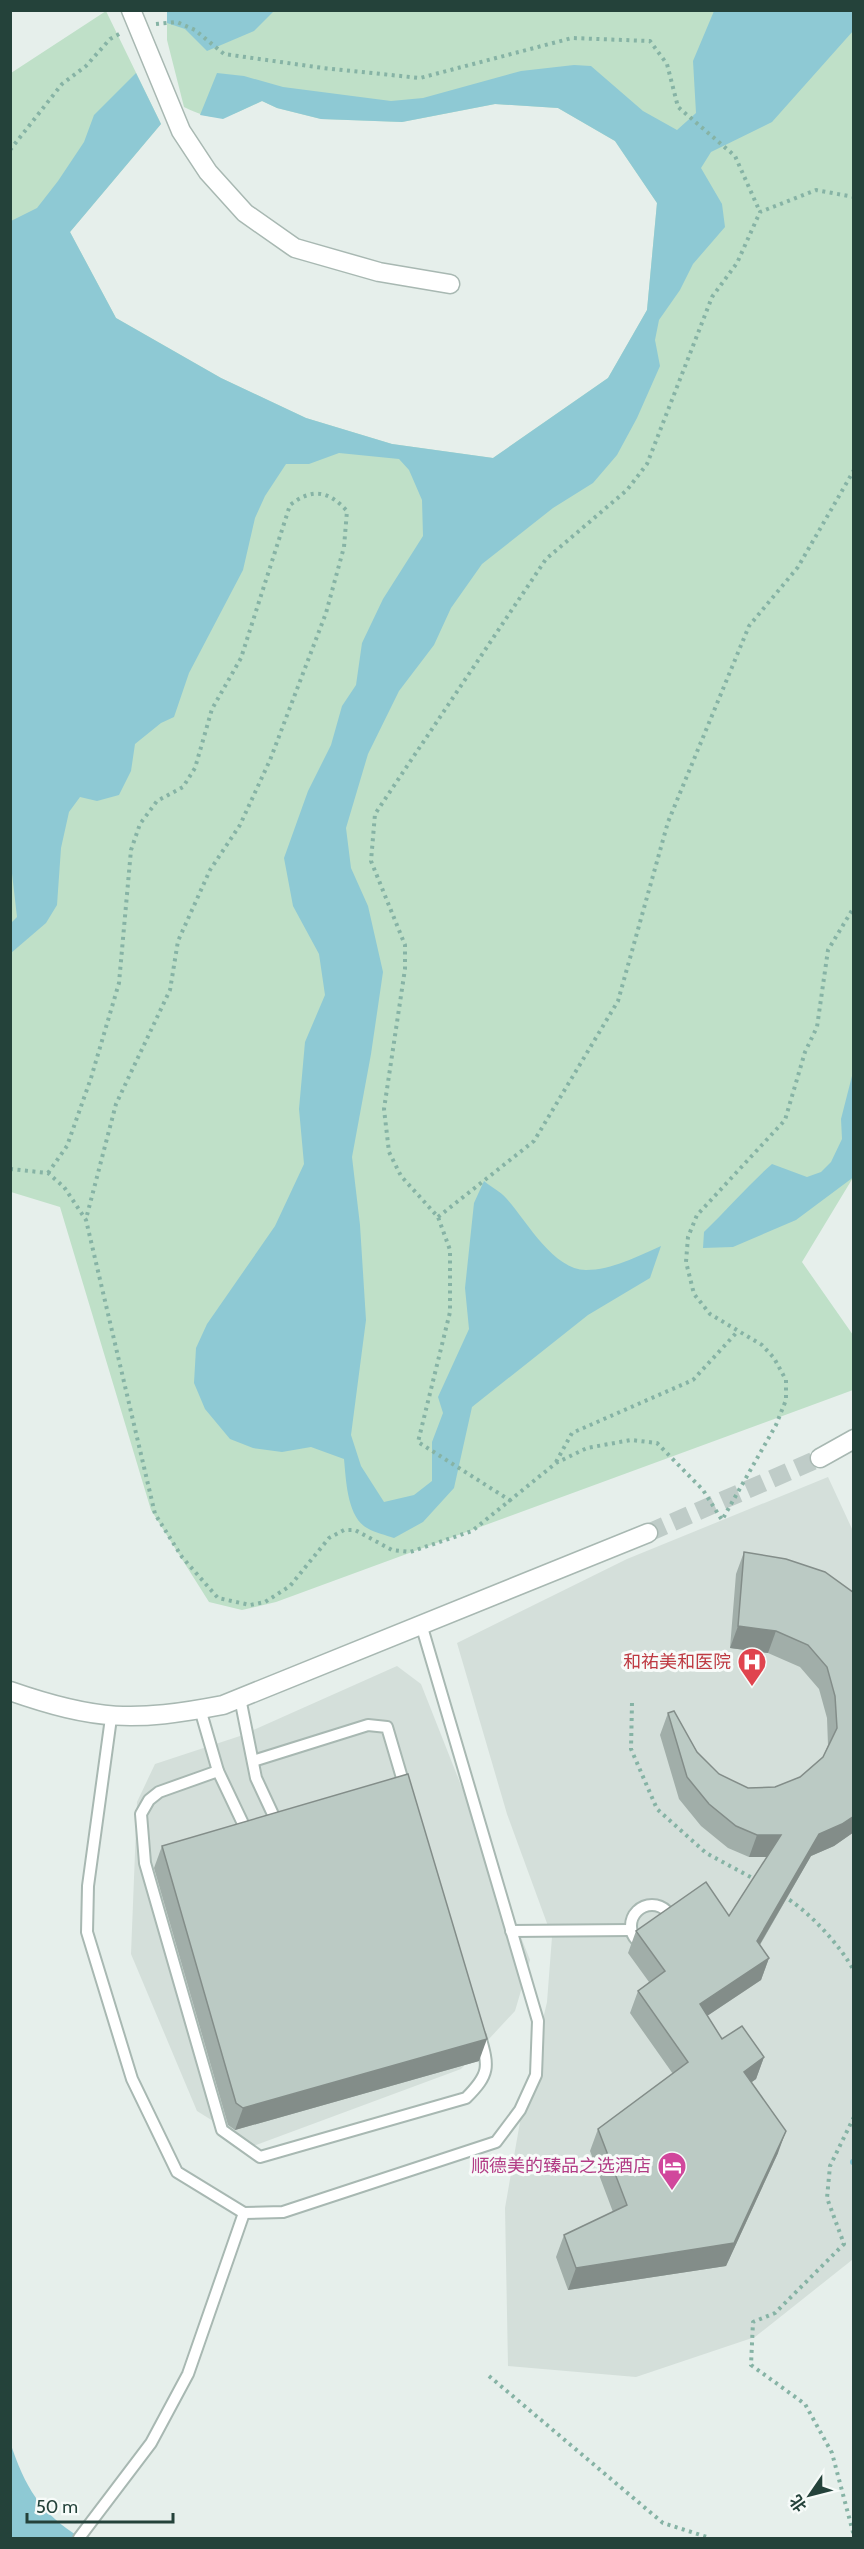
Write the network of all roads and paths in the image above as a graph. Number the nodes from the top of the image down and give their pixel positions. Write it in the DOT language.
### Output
graph roads {
  1 [pos="134,18"];
  2 [pos="10,150"];
  3 [pos="854,196"];
  4 [pos="760,212"];
  5 [pos="450,284"];
  6 [pos="854,470"];
  7 [pos="854,907"];
  8 [pos="10,1169"];
  9 [pos="48,1173"];
  10 [pos="438,1217"];
  11 [pos="86,1220"];
  12 [pos="738,1331"];
  13 [pos="854,1439"];
  14 [pos="820,1458"];
  15 [pos="556,1463"];
  16 [pos="511,1501"];
  17 [pos="648,1533"];
  18 [pos="421,1624"];
  19 [pos="10,1691"];
  20 [pos="240,1698"];
  21 [pos="632,1702"];
  22 [pos="200,1709"];
  23 [pos="111,1718"];
  24 [pos="253,1761"];
  25 [pos="218,1771"];
  26 [pos="409,1799"];
  27 [pos="267,1826"];
  28 [pos="236,1835"];
  29 [pos="156,1859"];
  30 [pos="145,1863"];
  31 [pos="766,1886"];
  32 [pos="776,1892"];
  33 [pos="631,1930"];
  34 [pos="511,1931"];
  35 [pos="854,1971"];
  36 [pos="476,2022"];
  37 [pos="854,2117"];
  38 [pos="244,2213"];
  39 [pos="489,2376"];
  40 [pos="854,2536"];
  41 [pos="79,2538"];
  42 [pos="710,2538"];
  1 -- 2 [label="path"];
  1 -- 4 [label="path"];
  1 -- 5 [label="street"];
  3 -- 4 [label="path"];
  4 -- 10 [label="path"];
  6 -- 10 [label="path"];
  7 -- 12 [label="path"];
  8 -- 9 [label="path"];
  9 -- 11 [label="path"];
  9 -- 11 [label="path"];
  10 -- 16 [label="path"];
  11 -- 16 [label="path"];
  12 -- 15 [label="path"];
  12 -- 15 [label="path"];
  13 -- 14 [label="street"];
  15 -- 16 [label="path"];
  17 -- 18 [label="street"];
  18 -- 20 [label="street"];
  18 -- 34 [label="lane"];
  19 -- 23 [label="street"];
  20 -- 22 [label="street"];
  20 -- 24 [label="lane"];
  21 -- 31 [label="path"];
  22 -- 23 [label="street"];
  22 -- 25 [label="lane"];
  23 -- 38 [label="lane"];
  24 -- 26 [label="lane"];
  24 -- 27 [label="lane"];
  25 -- 27 [label="lane"];
  25 -- 30 [label="lane"];
  27 -- 28 [label="lane"];
  29 -- 30 [label="lane"];
  30 -- 36 [label="lane"];
  32 -- 35 [label="path"];
  33 -- 33 [label="lane"];
  33 -- 34 [label="lane"];
  34 -- 38 [label="lane"];
  37 -- 40 [label="path"];
  38 -- 41 [label="lane"];
  39 -- 42 [label="path"];
}
